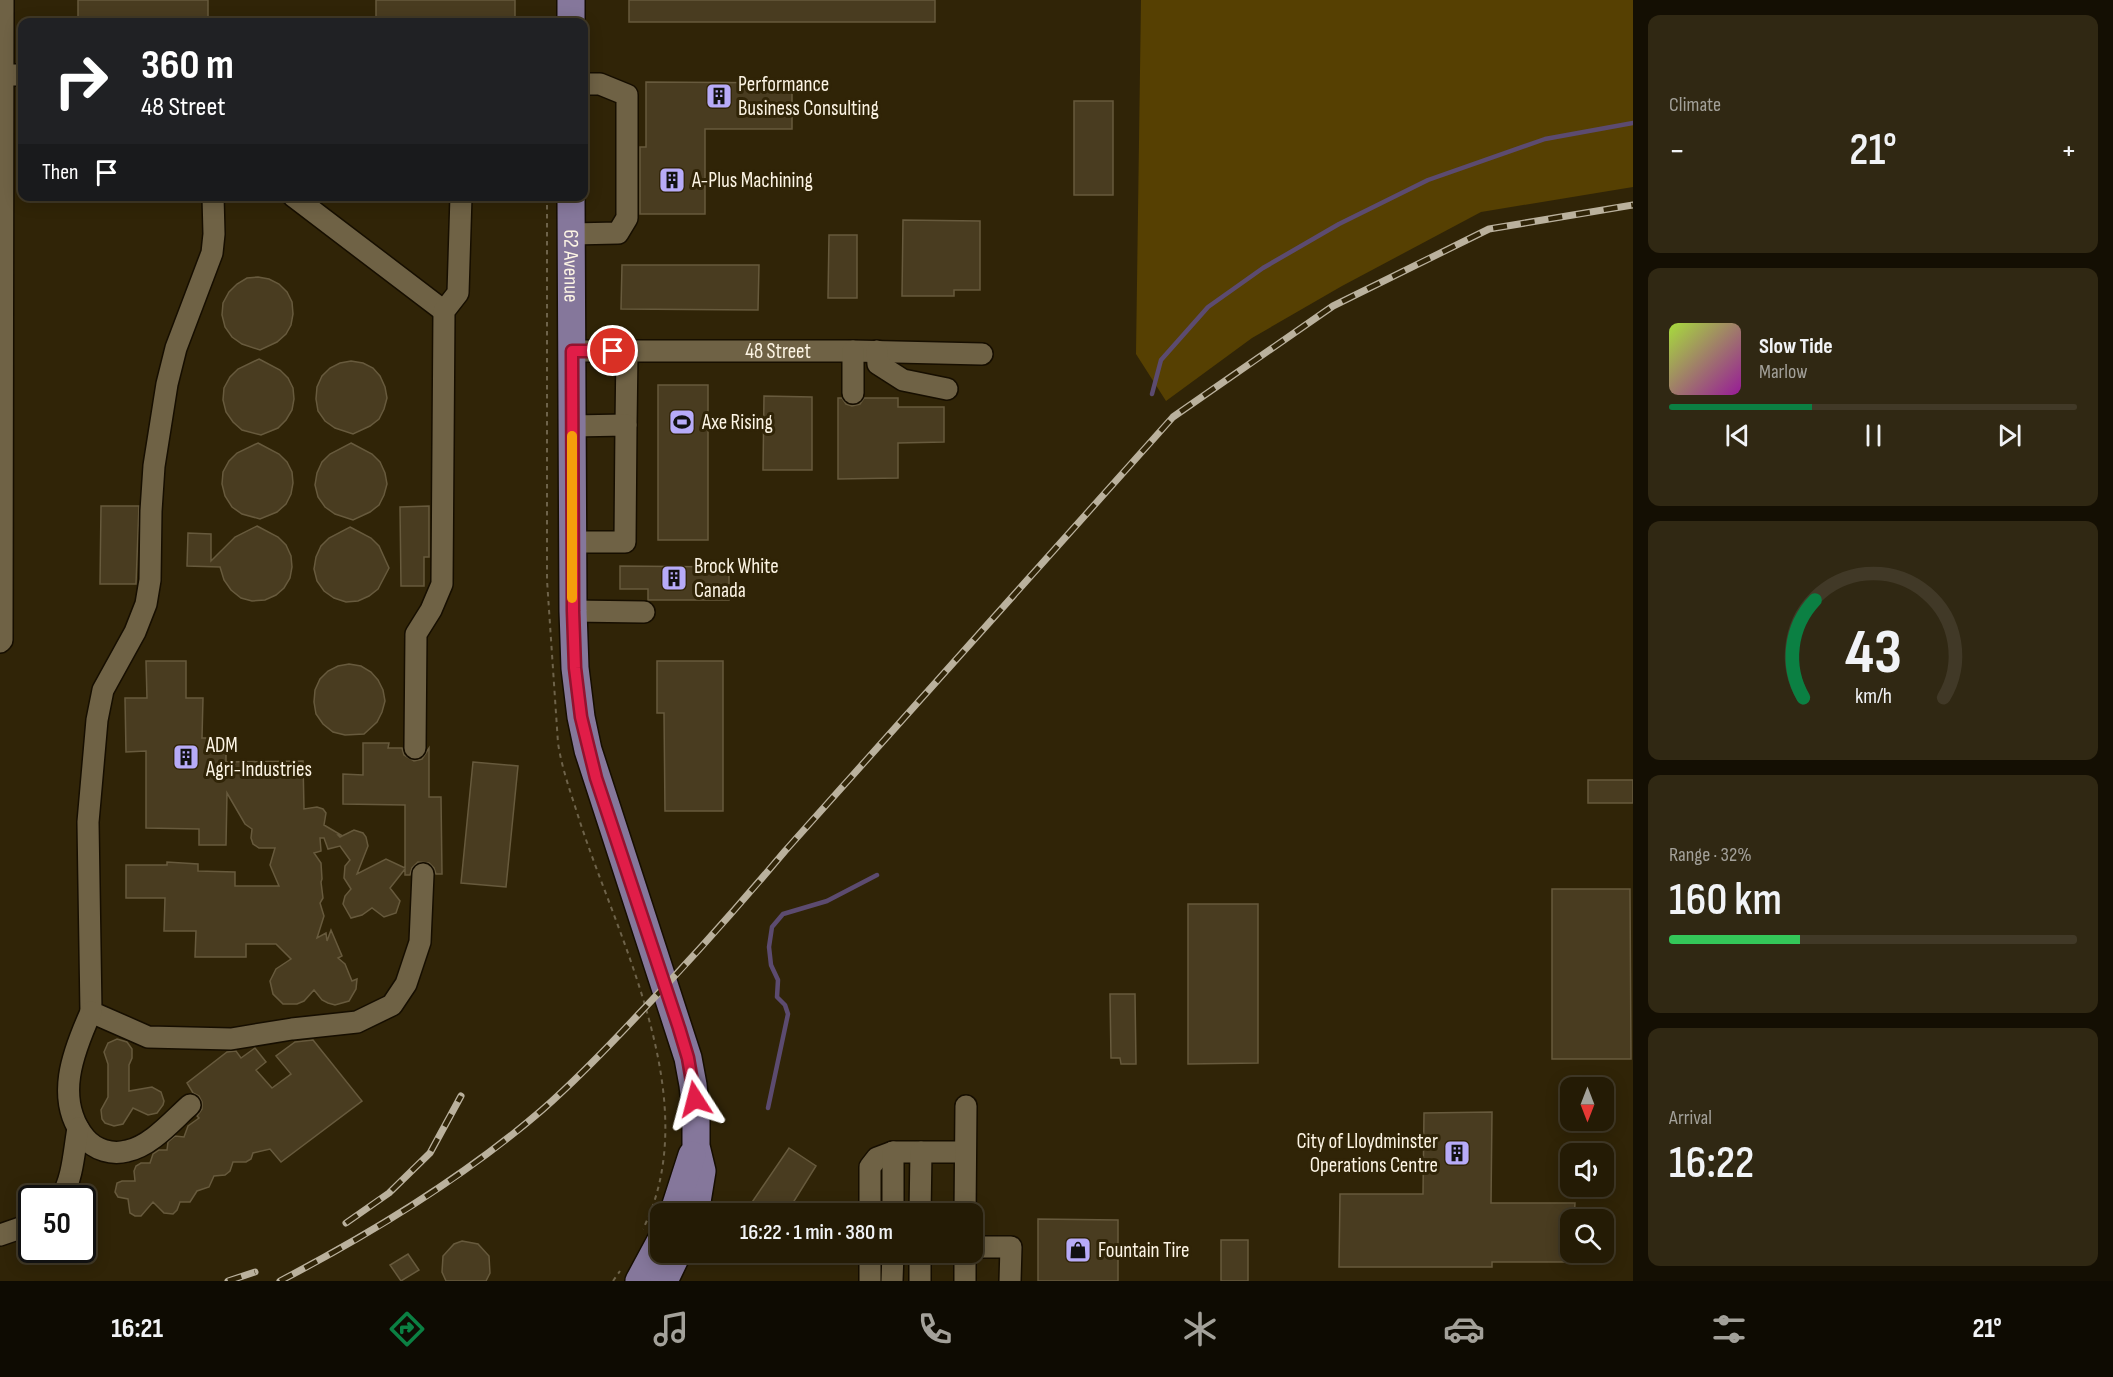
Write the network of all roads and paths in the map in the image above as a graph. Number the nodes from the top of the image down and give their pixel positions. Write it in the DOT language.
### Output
graph roads {
  1 [pos="3,0"];
  2 [pos="571,0"];
  3 [pos="571,18"];
  4 [pos="13,75"];
  5 [pos="588,84"];
  6 [pos="213,201"];
  7 [pos="300,201"];
  8 [pos="461,201"];
  9 [pos="571,201"];
  10 [pos="572,234"];
  11 [pos="444,311"];
  12 [pos="572,351"];
  13 [pos="627,351"];
  14 [pos="853,351"];
  15 [pos="877,351"];
  16 [pos="982,354"];
  17 [pos="947,389"];
  18 [pos="853,393"];
  19 [pos="626,425"];
  20 [pos="572,426"];
  21 [pos="572,542"];
  22 [pos="573,611"];
  23 [pos="644,612"];
  24 [pos="1,641"];
  25 [pos="415,748"];
  26 [pos="423,874"];
  27 [pos="90,1012"];
  28 [pos="190,1106"];
  29 [pos="966,1106"];
  30 [pos="78,1128"];
  31 [pos="696,1146"];
  32 [pos="893,1152"];
  33 [pos="921,1152"];
  34 [pos="965,1152"];
  35 [pos="67,1185"];
  36 [pos="677,1203"];
  37 [pos="697,1203"];
  38 [pos="870,1203"];
  39 [pos="893,1203"];
  40 [pos="920,1203"];
  41 [pos="965,1203"];
  42 [pos="18,1229"];
  43 [pos="0,1235"];
  44 [pos="983,1247"];
  45 [pos="650,1261"];
  46 [pos="673,1263"];
  47 [pos="870,1263"];
  48 [pos="893,1263"];
  49 [pos="920,1263"];
  50 [pos="965,1263"];
  51 [pos="639,1281"];
  52 [pos="664,1281"];
  53 [pos="870,1281"];
  54 [pos="892,1281"];
  55 [pos="920,1281"];
  56 [pos="965,1281"];
  57 [pos="1010,1281"];
  1 -- 4 [label="street"];
  2 -- 3 [label="main road"];
  4 -- 24 [label="street"];
  5 -- 10 [label="street"];
  6 -- 27 [label="street"];
  7 -- 11 [label="street"];
  8 -- 11 [label="street"];
  9 -- 10 [label="main road, 62 Avenue"];
  10 -- 12 [label="main road, 62 Avenue"];
  11 -- 25 [label="street"];
  12 -- 13 [label="street, 48 Street"];
  12 -- 20 [label="main road, 62 Avenue"];
  13 -- 14 [label="street, 48 Street"];
  13 -- 19 [label="street"];
  14 -- 15 [label="street, 48 Street"];
  14 -- 18 [label="street"];
  15 -- 16 [label="street, 48 Street"];
  15 -- 17 [label="street"];
  19 -- 20 [label="street"];
  19 -- 21 [label="street"];
  20 -- 21 [label="main road, 62 Avenue"];
  21 -- 22 [label="main road, 62 Avenue"];
  22 -- 23 [label="street"];
  22 -- 31 [label="main road, 62 Avenue"];
  26 -- 27 [label="street"];
  27 -- 30 [label="street"];
  28 -- 30 [label="street"];
  29 -- 34 [label="street"];
  30 -- 35 [label="street"];
  31 -- 36 [label="main road, 62 Avenue"];
  31 -- 37 [label="main road, 62 Avenue"];
  32 -- 33 [label="street"];
  32 -- 38 [label="street"];
  32 -- 39 [label="street"];
  33 -- 34 [label="street"];
  33 -- 40 [label="street"];
  34 -- 41 [label="street"];
  42 -- 43 [label="street"];
  44 -- 57 [label="street"];
  45 -- 51 [label="main road"];
  46 -- 52 [label="main road"];
  47 -- 53 [label="street"];
  48 -- 54 [label="street"];
  49 -- 55 [label="street"];
  50 -- 56 [label="street"];
}
